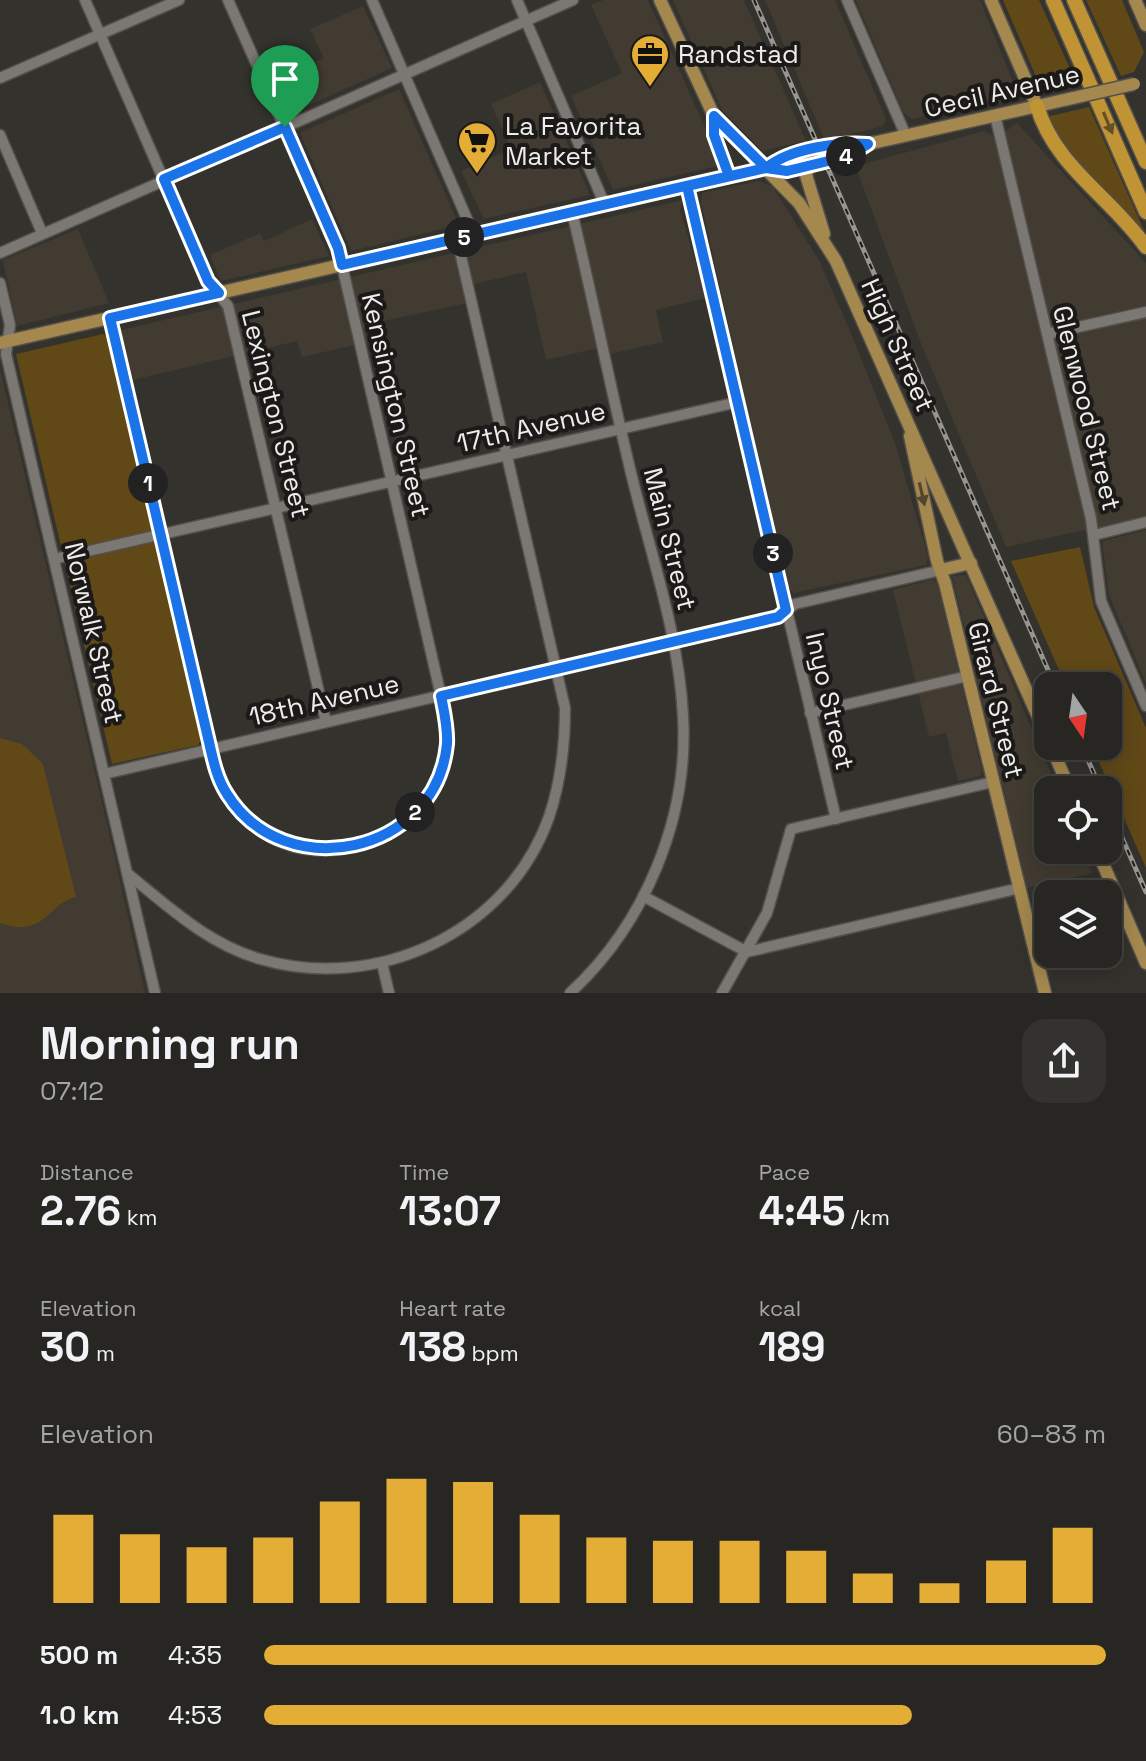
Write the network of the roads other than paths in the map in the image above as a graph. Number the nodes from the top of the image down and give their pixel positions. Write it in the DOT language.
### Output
graph roads {
  1 [pos="85,0"];
  2 [pos="179,0"];
  3 [pos="228,0"];
  4 [pos="372,0"];
  5 [pos="517,0"];
  6 [pos="573,0"];
  7 [pos="660,0"];
  8 [pos="847,0"];
  9 [pos="991,0"];
  10 [pos="1053,0"];
  11 [pos="1075,0"];
  12 [pos="1135,0"];
  13 [pos="526,21"];
  14 [pos="1146,25"];
  15 [pos="100,35"];
  16 [pos="405,74"];
  17 [pos="0,78"];
  18 [pos="1140,82"];
  19 [pos="1037,106"];
  20 [pos="995,115"];
  21 [pos="714,116"];
  22 [pos="285,127"];
  23 [pos="0,135"];
  24 [pos="906,136"];
  25 [pos="868,144"];
  26 [pos="1146,162"];
  27 [pos="809,165"];
  28 [pos="766,168"];
  29 [pos="729,176"];
  30 [pos="164,179"];
  31 [pos="687,186"];
  32 [pos="605,205"];
  33 [pos="572,212"];
  34 [pos="1146,212"];
  35 [pos="42,233"];
  36 [pos="474,235"];
  37 [pos="457,239"];
  38 [pos="825,241"];
  39 [pos="1146,247"];
  40 [pos="0,253"];
  41 [pos="342,265"];
  42 [pos="0,283"];
  43 [pos="219,293"];
  44 [pos="1146,312"];
  45 [pos="110,318"];
  46 [pos="1047,334"];
  47 [pos="4,342"];
  48 [pos="738,402"];
  49 [pos="906,418"];
  50 [pos="621,429"];
  51 [pos="507,456"];
  52 [pos="392,482"];
  53 [pos="276,509"];
  54 [pos="1146,522"];
  55 [pos="160,535"];
  56 [pos="1094,535"];
  57 [pos="54,559"];
  58 [pos="971,563"];
  59 [pos="941,570"];
  60 [pos="786,610"];
  61 [pos="672,642"];
  62 [pos="557,669"];
  63 [pos="968,676"];
  64 [pos="441,696"];
  65 [pos="1146,706"];
  66 [pos="1034,707"];
  67 [pos="810,713"];
  68 [pos="326,722"];
  69 [pos="210,749"];
  70 [pos="104,774"];
  71 [pos="993,782"];
  72 [pos="836,819"];
  73 [pos="1103,864"];
  74 [pos="128,874"];
  75 [pos="1020,888"];
  76 [pos="643,896"];
  77 [pos="747,952"];
  78 [pos="382,963"];
  79 [pos="1146,963"];
  80 [pos="155,993"];
  81 [pos="389,993"];
  82 [pos="570,993"];
  83 [pos="722,993"];
  84 [pos="1045,993"];
  1 -- 15 [label="street, Lexington Street"];
  2 -- 15 [label="street"];
  3 -- 22 [label="street, Kensington Street"];
  4 -- 16 [label="street"];
  5 -- 13 [label="street"];
  6 -- 13 [label="street"];
  7 -- 21 [label="main road, High Street"];
  8 -- 24 [label="street"];
  9 -- 19 [label="main road"];
  10 -- 34 [label="highway, one-way"];
  11 -- 26 [label="highway"];
  12 -- 14 [label="main road"];
  13 -- 16 [label="street"];
  13 -- 32 [label="street"];
  15 -- 17 [label="street"];
  15 -- 30 [label="street, Lexington Street"];
  16 -- 22 [label="street"];
  16 -- 36 [label="street"];
  18 -- 19 [label="main road, Cecil Avenue, bridge"];
  19 -- 20 [label="main road, Cecil Avenue"];
  19 -- 39 [label="highway"];
  20 -- 24 [label="main road, Cecil Avenue"];
  20 -- 46 [label="street, Glenwood Street"];
  21 -- 28 [label="main road, High Street"];
  21 -- 29 [label="main road"];
  22 -- 30 [label="street"];
  22 -- 41 [label="street, Kensington Street"];
  23 -- 35 [label="street"];
  24 -- 25 [label="main road, Cecil Avenue"];
  25 -- 27 [label="main road, Cecil Avenue"];
  25 -- 28 [label="main road, Cecil Avenue"];
  27 -- 28 [label="main road, Cecil Avenue"];
  27 -- 38 [label="main road"];
  28 -- 29 [label="main road, Cecil Avenue"];
  28 -- 38 [label="main road, High Street"];
  29 -- 31 [label="main road, Cecil Avenue"];
  30 -- 35 [label="street"];
  30 -- 43 [label="street, Lexington Street"];
  31 -- 32 [label="main road, Cecil Avenue"];
  31 -- 48 [label="street, Inyo Street"];
  32 -- 33 [label="main road, Cecil Avenue"];
  33 -- 36 [label="main road, Cecil Avenue"];
  33 -- 50 [label="street, Main Street"];
  35 -- 40 [label="street"];
  36 -- 37 [label="main road, Cecil Avenue"];
  37 -- 41 [label="main road, Cecil Avenue"];
  37 -- 51 [label="street"];
  38 -- 49 [label="main road, High Street"];
  41 -- 43 [label="main road, Cecil Avenue"];
  41 -- 52 [label="street, Kensington Street"];
  42 -- 47 [label="street, Norwalk Street"];
  43 -- 45 [label="main road, Cecil Avenue"];
  43 -- 53 [label="street, Lexington Street"];
  44 -- 46 [label="street"];
  45 -- 47 [label="main road, Cecil Avenue"];
  45 -- 55 [label="street, Kensington Street"];
  46 -- 56 [label="street, Glenwood Street"];
  47 -- 57 [label="street, Norwalk Street"];
  48 -- 50 [label="street, 17th Avenue"];
  48 -- 60 [label="street, Inyo Street"];
  49 -- 58 [label="main road, High Street"];
  49 -- 59 [label="main road, Girard Street, one-way"];
  50 -- 51 [label="street, 17th Avenue"];
  50 -- 61 [label="street, Main Street"];
  51 -- 52 [label="street, 17th Avenue"];
  51 -- 62 [label="street"];
  52 -- 53 [label="street, 17th Avenue"];
  52 -- 64 [label="street, Kensington Street"];
  53 -- 55 [label="street, 17th Avenue"];
  53 -- 68 [label="street, Lexington Street"];
  54 -- 56 [label="street"];
  55 -- 57 [label="street, 17th Avenue"];
  55 -- 69 [label="street, Kensington Street"];
  56 -- 65 [label="street, Glenwood Street"];
  57 -- 70 [label="street, Norwalk Street"];
  58 -- 59 [label="main road, 18th Avenue"];
  58 -- 66 [label="main road, High Street"];
  59 -- 60 [label="street, 18th Avenue"];
  59 -- 63 [label="main road, Girard Street"];
  60 -- 61 [label="street, 18th Avenue"];
  60 -- 67 [label="street, Inyo Street"];
  61 -- 62 [label="street, 18th Avenue"];
  61 -- 76 [label="street, Main Street"];
  62 -- 64 [label="street, 18th Avenue"];
  62 -- 78 [label="street"];
  63 -- 67 [label="street"];
  63 -- 71 [label="main road, Girard Street"];
  64 -- 68 [label="street, 18th Avenue"];
  64 -- 69 [label="street, Kensington Street"];
  67 -- 72 [label="street, Inyo Street"];
  68 -- 69 [label="street, 18th Avenue"];
  69 -- 70 [label="street, 18th Avenue"];
  70 -- 74 [label="street, Norwalk Street"];
  71 -- 72 [label="street"];
  71 -- 75 [label="main road, Girard Street"];
  72 -- 77 [label="street"];
  73 -- 79 [label="main road"];
  74 -- 78 [label="street"];
  74 -- 80 [label="street, Norwalk Street"];
  75 -- 77 [label="street"];
  75 -- 84 [label="main road, Girard Street"];
  76 -- 77 [label="street"];
  76 -- 82 [label="street, Main Street"];
  77 -- 83 [label="street"];
  78 -- 81 [label="street"];
}
